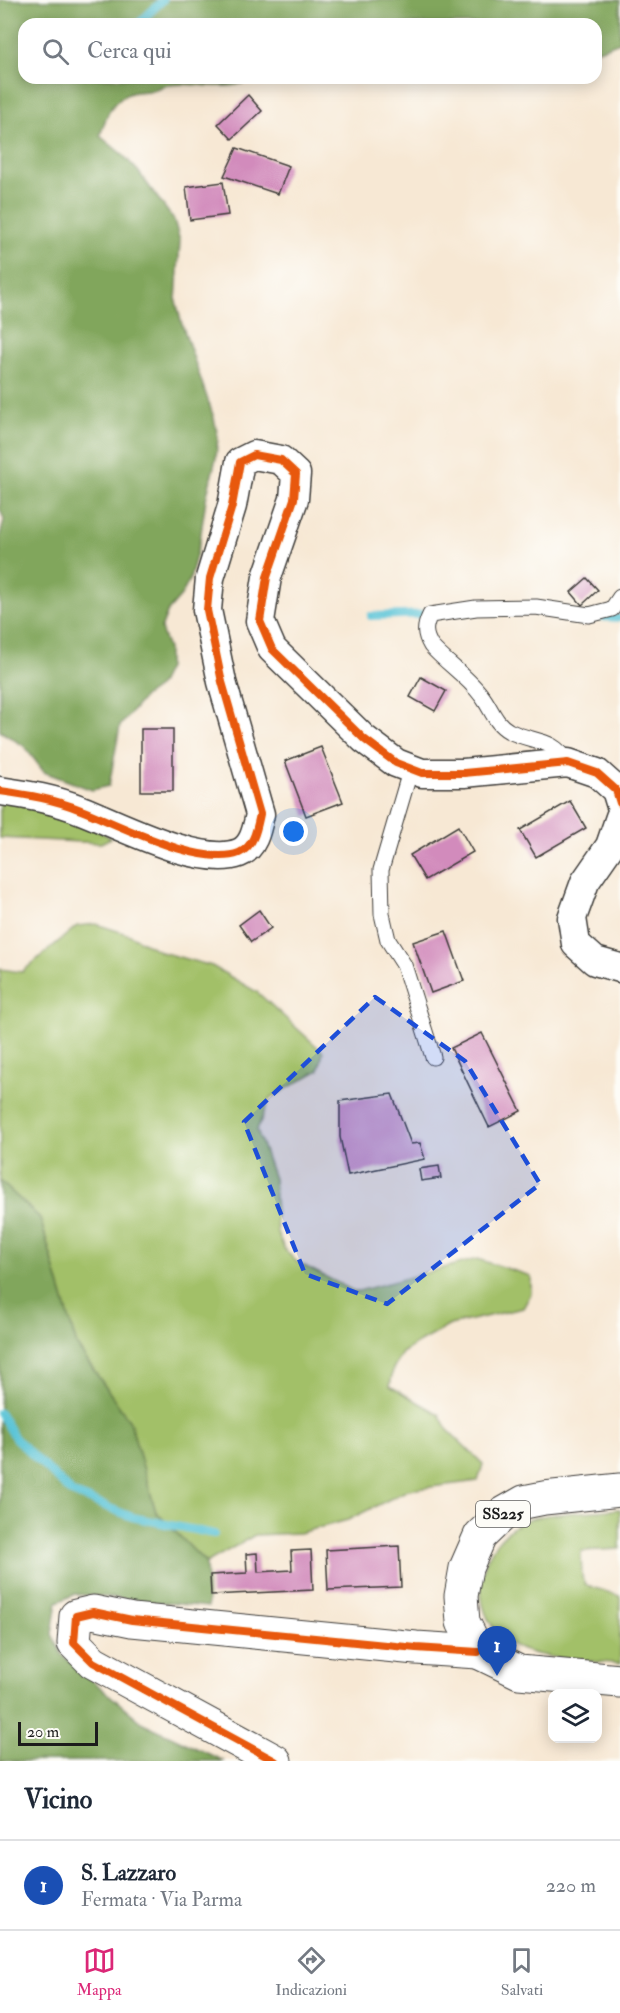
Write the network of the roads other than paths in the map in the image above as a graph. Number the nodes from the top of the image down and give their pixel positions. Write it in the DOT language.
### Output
graph roads {
  1 [pos="620,597"];
  2 [pos="568,763"];
  3 [pos="411,768"];
  4 [pos="0,791"];
  5 [pos="620,803"];
  6 [pos="620,817"];
  7 [pos="620,968"];
  8 [pos="433,1057"];
  9 [pos="620,1490"];
  10 [pos="478,1652"];
  11 [pos="620,1681"];
  12 [pos="275,1761"];
  1 -- 2 [label="lane"];
  2 -- 3 [label="street"];
  2 -- 5 [label="street"];
  3 -- 4 [label="street"];
  3 -- 8 [label="lane"];
  6 -- 7 [label="street"];
  9 -- 10 [label="street, SS225"];
  10 -- 11 [label="street"];
  10 -- 12 [label="street"];
}
